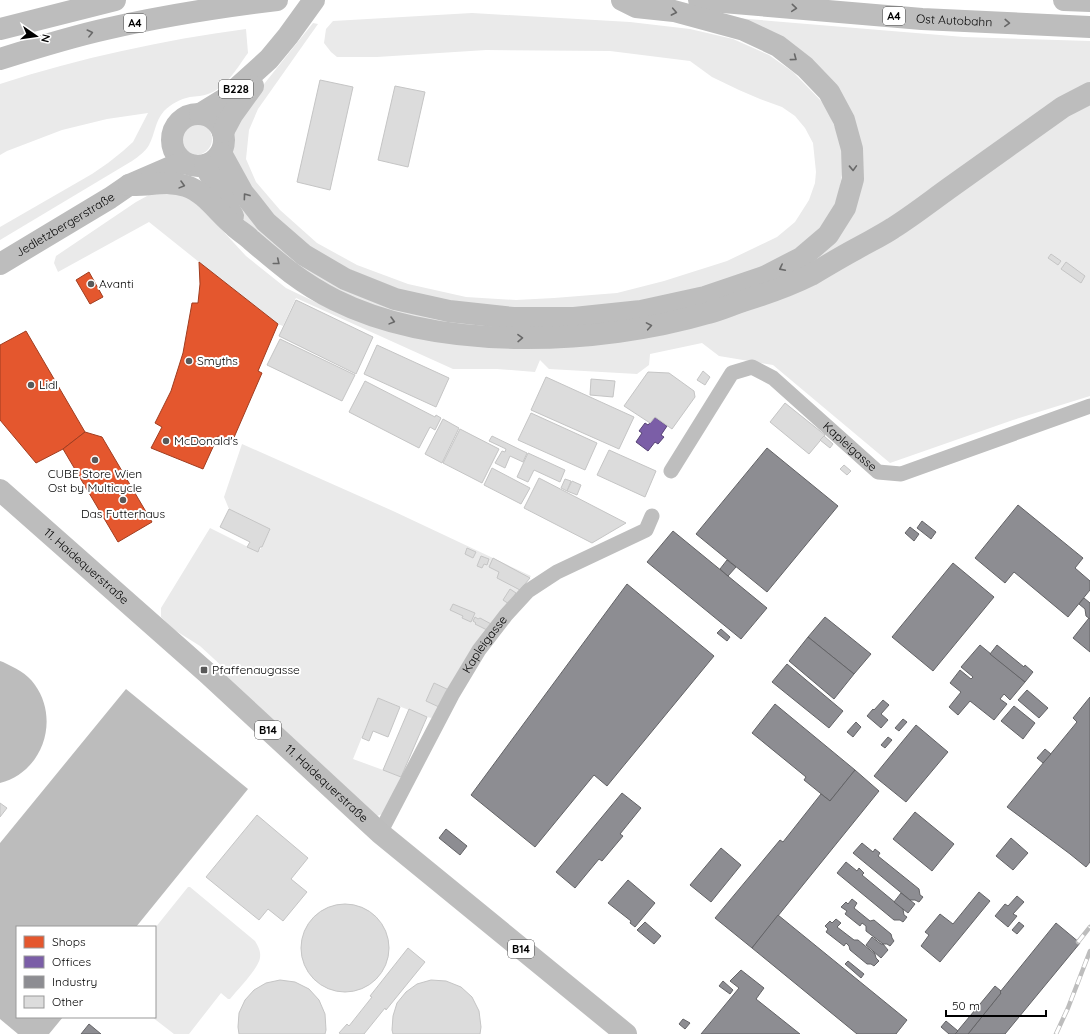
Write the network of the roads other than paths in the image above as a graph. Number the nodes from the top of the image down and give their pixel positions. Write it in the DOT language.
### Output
graph roads {
  1 [pos="115,0"];
  2 [pos="277,0"];
  3 [pos="314,0"];
  4 [pos="622,0"];
  5 [pos="699,0"];
  6 [pos="1064,0"];
  7 [pos="1090,1"];
  8 [pos="1090,27"];
  9 [pos="0,29"];
  10 [pos="0,59"];
  11 [pos="269,59"];
  12 [pos="1090,93"];
  13 [pos="200,114"];
  14 [pos="171,141"];
  15 [pos="216,150"];
  16 [pos="184,163"];
  17 [pos="129,185"];
  18 [pos="248,236"];
  19 [pos="0,264"];
  20 [pos="1090,406"];
  21 [pos="671,471"];
  22 [pos="0,490"];
  23 [pos="652,516"];
  24 [pos="380,833"];
  25 [pos="626,1034"];
  1 -- 9 [label="main road, A4"];
  10 -- 2 [label="main road, A4, one-way"];
  3 -- 11 [label="main road, B228"];
  4 -- 15 [label="main road, one-way"];
  5 -- 8 [label="main road, Ost Autobahn / A4, one-way"];
  6 -- 7 [label="main road"];
  11 -- 13 [label="main road, B228"];
  11 -- 15 [label="main road, B228"];
  18 -- 12 [label="main road, one-way"];
  13 -- 14 [label="main road"];
  13 -- 15 [label="main road"];
  14 -- 16 [label="main road"];
  14 -- 17 [label="main road, Jedletzbergerstraße"];
  15 -- 16 [label="main road"];
  15 -- 18 [label="main road"];
  16 -- 17 [label="main road, Jedletzbergerstraße"];
  17 -- 18 [label="main road, one-way"];
  17 -- 19 [label="main road, Jedletzbergerstraße"];
  20 -- 21 [label="street, Kapleigasse"];
  22 -- 24 [label="main road, 11. Haidequerstraße / B14"];
  23 -- 24 [label="street, Kapleigasse"];
  24 -- 25 [label="main road, 11. Haidequerstraße / B14"];
}
